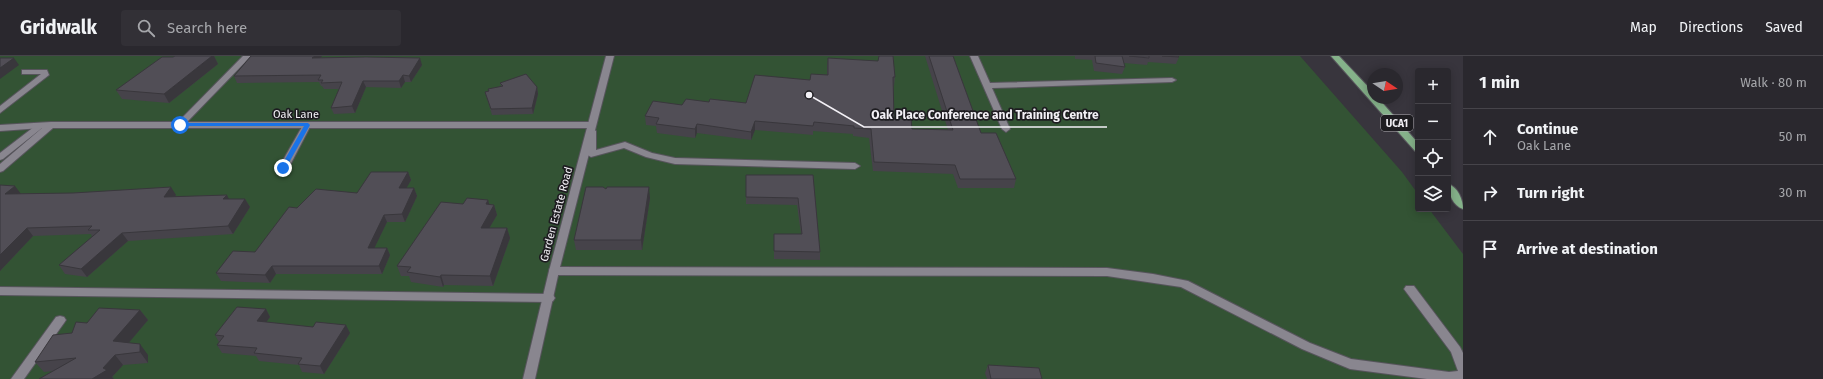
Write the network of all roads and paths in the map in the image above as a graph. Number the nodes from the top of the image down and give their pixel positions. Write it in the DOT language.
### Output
graph roads {
  1 [pos="247,56"];
  2 [pos="610,56"];
  3 [pos="974,56"];
  4 [pos="1336,56"];
  5 [pos="25,72"];
  6 [pos="1172,80"];
  7 [pos="987,86"];
  8 [pos="1367,89"];
  9 [pos="1380,104"];
  10 [pos="0,110"];
  11 [pos="51,125"];
  12 [pos="180,125"];
  13 [pos="308,125"];
  14 [pos="592,125"];
  15 [pos="39,126"];
  16 [pos="0,128"];
  17 [pos="1006,129"];
  18 [pos="1415,145"];
  19 [pos="0,157"];
  20 [pos="855,166"];
  21 [pos="283,168"];
  22 [pos="0,169"];
  23 [pos="1451,191"];
  24 [pos="1463,206"];
  25 [pos="554,270"];
  26 [pos="1410,289"];
  27 [pos="0,291"];
  28 [pos="549,298"];
  29 [pos="60,320"];
  30 [pos="1463,370"];
  31 [pos="1463,376"];
  32 [pos="17,379"];
  33 [pos="529,379"];
  1 -- 12 [label="street"];
  2 -- 14 [label="street, Garden Estate Road"];
  3 -- 7 [label="street"];
  4 -- 8 [label="main road, UCA1"];
  5 -- 10 [label="street"];
  6 -- 7 [label="street"];
  7 -- 17 [label="street"];
  9 -- 18 [label="main road, UCA1"];
  11 -- 12 [label="street, Oak Lane"];
  11 -- 15 [label="street, Oak Lane"];
  11 -- 22 [label="street"];
  12 -- 13 [label="street, Oak Lane"];
  13 -- 14 [label="street, Oak Lane"];
  13 -- 21 [label="street"];
  14 -- 20 [label="street"];
  14 -- 25 [label="street, Garden Estate Road"];
  15 -- 16 [label="street, Oak Lane"];
  15 -- 19 [label="street"];
  23 -- 24 [label="main road"];
  25 -- 28 [label="street, Garden Estate Road"];
  25 -- 31 [label="street"];
  26 -- 30 [label="street"];
  27 -- 28 [label="street"];
  28 -- 33 [label="street, Garden Estate Road"];
  29 -- 32 [label="street"];
}
